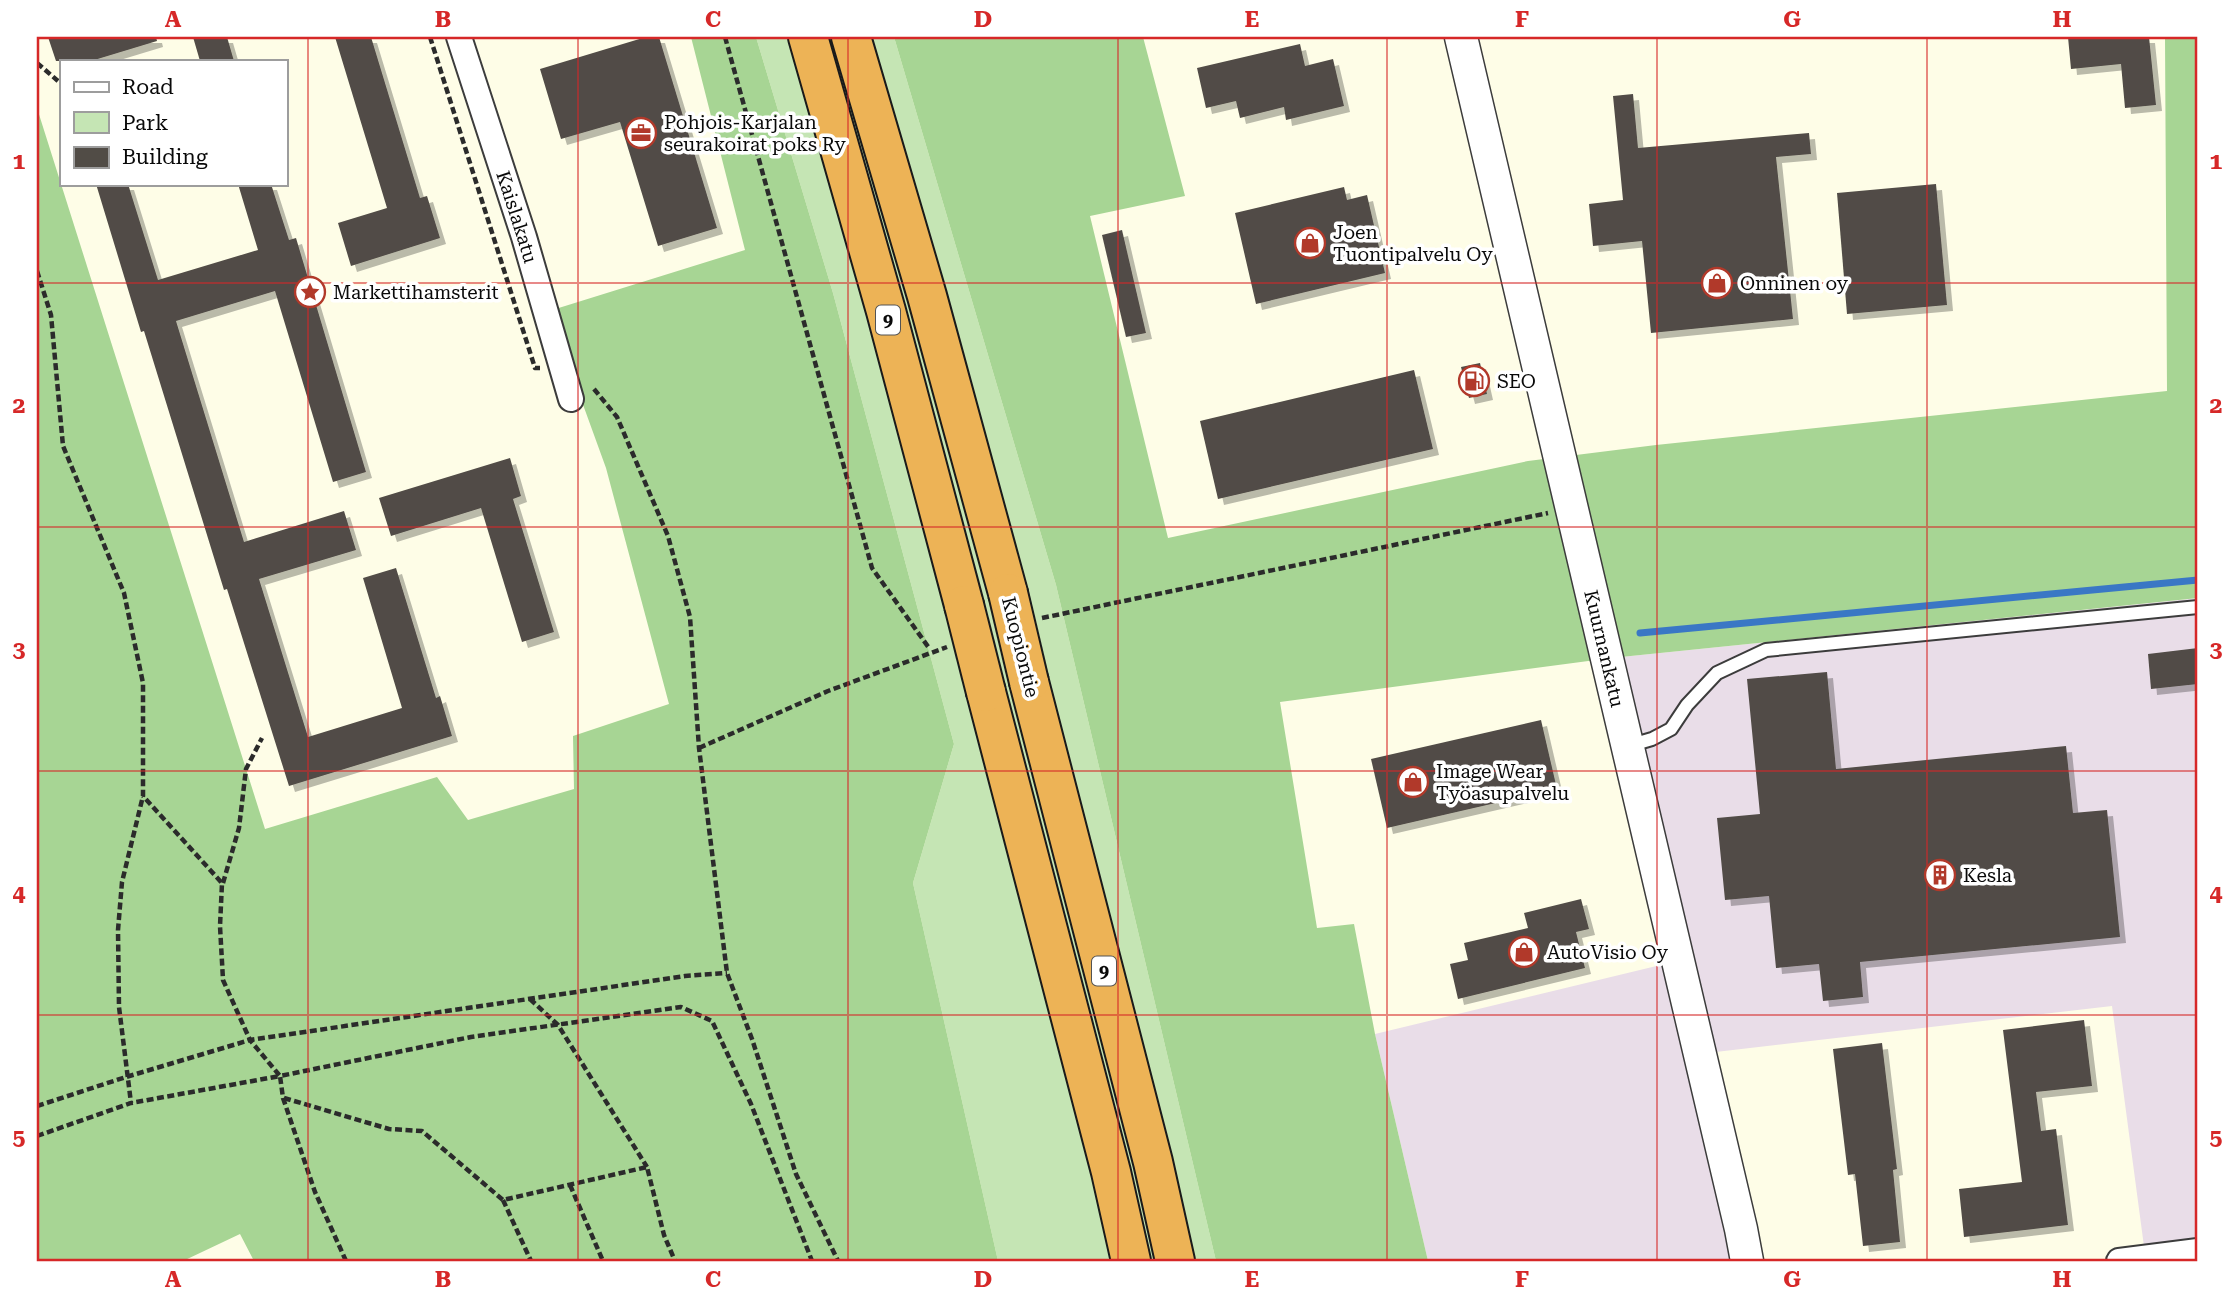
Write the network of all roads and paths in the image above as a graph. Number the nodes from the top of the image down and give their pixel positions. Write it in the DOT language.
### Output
graph roads {
  1 [pos="430,37"];
  2 [pos="459,37"];
  3 [pos="725,37"];
  4 [pos="808,37"];
  5 [pos="851,37"];
  6 [pos="1461,37"];
  7 [pos="37,63"];
  8 [pos="58,81"];
  9 [pos="37,271"];
  10 [pos="562,366"];
  11 [pos="571,399"];
  12 [pos="1572,508"];
  13 [pos="2198,607"];
  14 [pos="1045,617"];
  15 [pos="945,647"];
  16 [pos="929,648"];
  17 [pos="262,738"];
  18 [pos="1628,746"];
  19 [pos="699,748"];
  20 [pos="143,796"];
  21 [pos="222,883"];
  22 [pos="727,973"];
  23 [pos="530,999"];
  24 [pos="558,1025"];
  25 [pos="250,1040"];
  26 [pos="280,1076"];
  27 [pos="126,1077"];
  28 [pos="283,1098"];
  29 [pos="131,1103"];
  30 [pos="37,1106"];
  31 [pos="37,1136"];
  32 [pos="647,1167"];
  33 [pos="570,1185"];
  34 [pos="503,1200"];
  35 [pos="2198,1251"];
  36 [pos="345,1261"];
  37 [pos="531,1261"];
  38 [pos="603,1261"];
  39 [pos="674,1261"];
  40 [pos="813,1261"];
  41 [pos="838,1261"];
  42 [pos="1131,1261"];
  43 [pos="1175,1261"];
  44 [pos="1746,1261"];
  45 [pos="2119,1261"];
  1 -- 10 [label="path"];
  2 -- 10 [label="street, Kaislakatu"];
  3 -- 16 [label="path"];
  4 -- 42 [label="highway, 9, bridge"];
  5 -- 43 [label="highway, Kuopiontie / 9, bridge"];
  6 -- 12 [label="street, Kuurnankatu"];
  7 -- 8 [label="path"];
  9 -- 20 [label="path"];
  10 -- 11 [label="street, Kaislakatu"];
  10 -- 19 [label="path"];
  12 -- 14 [label="path"];
  12 -- 18 [label="street, Kuurnankatu"];
  13 -- 18 [label="lane"];
  15 -- 19 [label="path"];
  17 -- 21 [label="path"];
  18 -- 44 [label="street, Kuurnankatu"];
  19 -- 22 [label="path"];
  20 -- 21 [label="path"];
  20 -- 27 [label="path"];
  21 -- 25 [label="path"];
  22 -- 23 [label="path"];
  22 -- 41 [label="path"];
  23 -- 24 [label="path"];
  23 -- 25 [label="path"];
  24 -- 26 [label="path"];
  24 -- 32 [label="path"];
  24 -- 40 [label="path"];
  25 -- 26 [label="path"];
  25 -- 27 [label="path"];
  26 -- 28 [label="path"];
  26 -- 29 [label="path"];
  27 -- 29 [label="path"];
  27 -- 30 [label="path"];
  28 -- 34 [label="path"];
  28 -- 36 [label="path"];
  29 -- 31 [label="path"];
  32 -- 33 [label="path"];
  32 -- 39 [label="path"];
  33 -- 34 [label="path"];
  33 -- 38 [label="path"];
  34 -- 37 [label="path"];
  35 -- 45 [label="street"];
}
